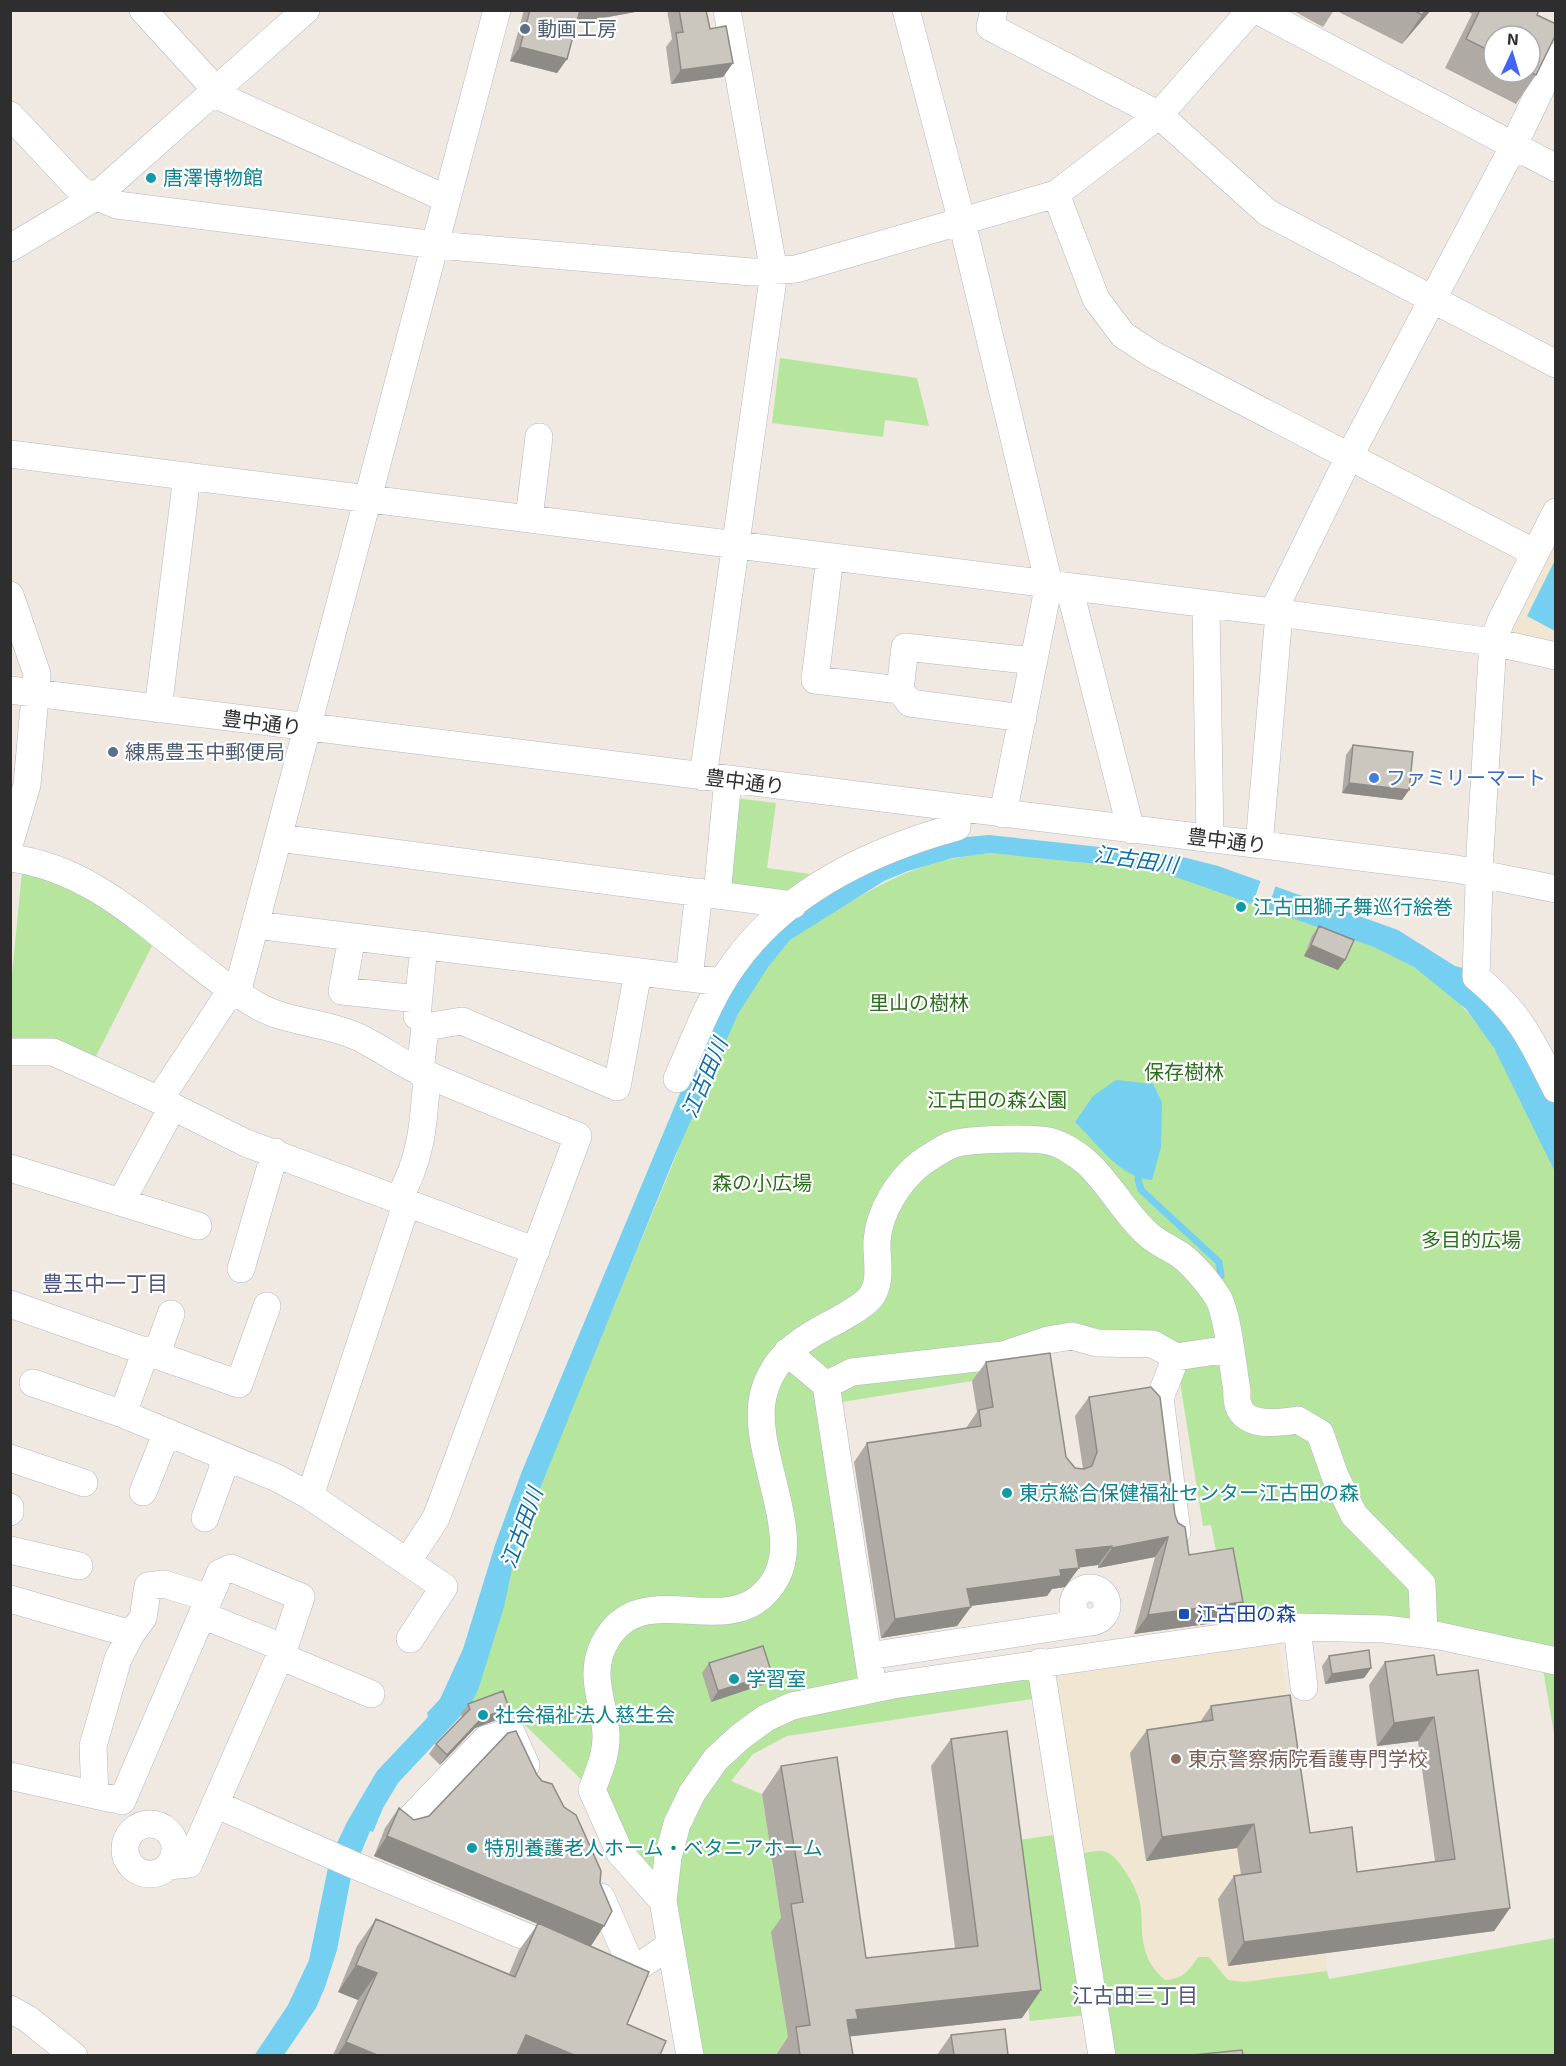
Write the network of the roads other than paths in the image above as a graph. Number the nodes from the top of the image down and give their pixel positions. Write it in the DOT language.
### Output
graph roads {
  1 [pos="143,10"];
  2 [pos="306,10"];
  3 [pos="497,10"];
  4 [pos="727,10"];
  5 [pos="906,10"];
  6 [pos="994,10"];
  7 [pos="1251,10"];
  8 [pos="1257,10"];
  9 [pos="1556,57"];
  10 [pos="216,93"];
  11 [pos="10,115"];
  12 [pos="1159,116"];
  13 [pos="1512,146"];
  14 [pos="1556,168"];
  15 [pos="1056,194"];
  16 [pos="94,198"];
  17 [pos="447,199"];
  18 [pos="962,222"];
  19 [pos="436,245"];
  20 [pos="10,248"];
  21 [pos="774,272"];
  22 [pos="1434,300"];
  23 [pos="1556,364"];
  24 [pos="539,437"];
  25 [pos="10,454"];
  26 [pos="1349,458"];
  27 [pos="187,476"];
  28 [pos="369,498"];
  29 [pos="1556,512"];
  30 [pos="529,518"];
  31 [pos="737,545"];
  32 [pos="1535,553"];
  33 [pos="830,557"];
  34 [pos="1059,585"];
  35 [pos="10,595"];
  36 [pos="1206,605"];
  37 [pos="1276,613"];
  38 [pos="1493,642"];
  39 [pos="1556,656"];
  40 [pos="1034,661"];
  41 [pos="10,690"];
  42 [pos="900,690"];
  43 [pos="37,694"];
  44 [pos="158,709"];
  45 [pos="1023,718"];
  46 [pos="308,729"];
  47 [pos="716,778"];
  48 [pos="958,809"];
  49 [pos="1003,814"];
  50 [pos="1131,830"];
  51 [pos="279,838"];
  52 [pos="1210,838"];
  53 [pos="10,842"];
  54 [pos="1259,845"];
  55 [pos="10,858"];
  56 [pos="1479,872"];
  57 [pos="1556,888"];
  58 [pos="708,894"];
  59 [pos="793,905"];
  60 [pos="255,925"];
  61 [pos="352,936"];
  62 [pos="424,945"];
  63 [pos="638,972"];
  64 [pos="689,978"];
  65 [pos="722,982"];
  66 [pos="235,991"];
  67 [pos="418,999"];
  68 [pos="425,1027"];
  69 [pos="10,1052"];
  70 [pos="423,1073"];
  71 [pos="677,1079"];
  72 [pos="1556,1089"];
  73 [pos="166,1104"];
  74 [pos="275,1152"];
  75 [pos="10,1168"];
  76 [pos="403,1200"];
  77 [pos="121,1202"];
  78 [pos="198,1226"];
  79 [pos="536,1251"];
  80 [pos="240,1269"];
  81 [pos="10,1304"];
  82 [pos="267,1306"];
  83 [pos="171,1314"];
  84 [pos="1229,1348"];
  85 [pos="152,1352"];
  86 [pos="787,1352"];
  87 [pos="1176,1357"];
  88 [pos="33,1383"];
  89 [pos="826,1385"];
  90 [pos="123,1414"];
  91 [pos="167,1432"];
  92 [pos="227,1457"];
  93 [pos="10,1458"];
  94 [pos="84,1483"];
  95 [pos="143,1492"];
  96 [pos="310,1496"];
  97 [pos="10,1507"];
  98 [pos="10,1512"];
  99 [pos="205,1518"];
  100 [pos="1178,1532"];
  101 [pos="10,1550"];
  102 [pos="407,1563"];
  103 [pos="79,1566"];
  104 [pos="10,1599"];
  105 [pos="206,1606"];
  106 [pos="1297,1627"];
  107 [pos="131,1634"];
  108 [pos="1424,1634"];
  109 [pos="411,1639"];
  110 [pos="282,1652"];
  111 [pos="869,1656"];
  112 [pos="1057,1660"];
  113 [pos="1556,1660"];
  114 [pos="1304,1687"];
  115 [pos="873,1688"];
  116 [pos="371,1694"];
  117 [pos="10,1776"];
  118 [pos="537,1788"];
  119 [pos="95,1794"];
  120 [pos="122,1801"];
  121 [pos="215,1804"];
  122 [pos="598,1804"];
  123 [pos="572,1815"];
  124 [pos="404,1825"];
  125 [pos="130,1833"];
  126 [pos="168,1866"];
  127 [pos="601,1897"];
  128 [pos="663,1901"];
  129 [pos="670,1946"];
  130 [pos="633,1970"];
  131 [pos="10,2009"];
  132 [pos="74,2055"];
  133 [pos="690,2055"];
  134 [pos="1102,2055"];
  1 -- 10 [label="street"];
  2 -- 10 [label="street"];
  3 -- 17 [label="street"];
  4 -- 21 [label="street"];
  5 -- 18 [label="street"];
  6 -- 12 [label="street"];
  7 -- 12 [label="street"];
  8 -- 13 [label="street"];
  9 -- 13 [label="street"];
  10 -- 16 [label="street"];
  10 -- 17 [label="street"];
  11 -- 16 [label="street"];
  12 -- 15 [label="street"];
  12 -- 22 [label="street"];
  13 -- 14 [label="street"];
  13 -- 22 [label="street"];
  15 -- 18 [label="street"];
  15 -- 26 [label="street"];
  16 -- 19 [label="street"];
  16 -- 20 [label="street"];
  17 -- 19 [label="street"];
  18 -- 21 [label="street"];
  18 -- 34 [label="street"];
  19 -- 21 [label="street"];
  19 -- 28 [label="street"];
  21 -- 31 [label="street"];
  22 -- 23 [label="street"];
  22 -- 26 [label="street"];
  24 -- 30 [label="street"];
  25 -- 27 [label="street"];
  26 -- 32 [label="street"];
  26 -- 37 [label="street"];
  27 -- 28 [label="street"];
  27 -- 44 [label="street"];
  28 -- 30 [label="street"];
  28 -- 46 [label="street"];
  29 -- 32 [label="street"];
  30 -- 31 [label="street"];
  31 -- 33 [label="street"];
  31 -- 47 [label="street"];
  32 -- 38 [label="street"];
  33 -- 34 [label="street"];
  33 -- 42 [label="street"];
  34 -- 36 [label="street"];
  34 -- 40 [label="street"];
  34 -- 50 [label="street"];
  35 -- 43 [label="street"];
  36 -- 37 [label="street"];
  36 -- 52 [label="street"];
  37 -- 38 [label="street"];
  37 -- 54 [label="street"];
  38 -- 39 [label="street"];
  38 -- 56 [label="street"];
  40 -- 42 [label="street"];
  40 -- 45 [label="street"];
  41 -- 43 [label="street, 豊中通り"];
  42 -- 45 [label="street"];
  43 -- 44 [label="street, 豊中通り"];
  43 -- 53 [label="street"];
  44 -- 46 [label="street, 豊中通り"];
  45 -- 49 [label="street"];
  46 -- 47 [label="street, 豊中通り"];
  46 -- 51 [label="street"];
  47 -- 48 [label="street, 豊中通り"];
  47 -- 58 [label="street"];
  48 -- 49 [label="street, 豊中通り"];
  48 -- 59 [label="street"];
  49 -- 50 [label="street, 豊中通り"];
  50 -- 52 [label="street, 豊中通り"];
  51 -- 58 [label="street"];
  51 -- 60 [label="street"];
  52 -- 54 [label="street, 豊中通り"];
  54 -- 56 [label="street, 豊中通り"];
  55 -- 66 [label="street"];
  56 -- 57 [label="street, 豊中通り"];
  56 -- 72 [label="street"];
  58 -- 59 [label="street"];
  58 -- 64 [label="street"];
  59 -- 65 [label="street"];
  60 -- 61 [label="street"];
  60 -- 66 [label="street"];
  61 -- 62 [label="street"];
  61 -- 67 [label="street"];
  62 -- 63 [label="street"];
  62 -- 67 [label="street"];
  63 -- 64 [label="street"];
  63 -- 68 [label="street"];
  64 -- 65 [label="street"];
  65 -- 71 [label="street"];
  66 -- 70 [label="street"];
  66 -- 73 [label="street"];
  67 -- 68 [label="street"];
  68 -- 70 [label="street"];
  69 -- 73 [label="street"];
  70 -- 76 [label="street"];
  70 -- 79 [label="street"];
  73 -- 74 [label="street"];
  73 -- 77 [label="street"];
  74 -- 76 [label="street"];
  74 -- 80 [label="street"];
  75 -- 77 [label="street"];
  76 -- 79 [label="street"];
  76 -- 96 [label="street"];
  77 -- 78 [label="street"];
  79 -- 102 [label="street"];
  81 -- 85 [label="street"];
  82 -- 85 [label="street"];
  83 -- 85 [label="street"];
  84 -- 86 [label="street"];
  84 -- 87 [label="street"];
  84 -- 108 [label="street"];
  85 -- 90 [label="street"];
  86 -- 89 [label="street"];
  86 -- 122 [label="street"];
  87 -- 89 [label="street"];
  87 -- 100 [label="street"];
  88 -- 90 [label="street"];
  89 -- 111 [label="street"];
  90 -- 91 [label="street"];
  91 -- 92 [label="street"];
  91 -- 95 [label="street"];
  92 -- 96 [label="street"];
  92 -- 99 [label="street"];
  93 -- 94 [label="street"];
  96 -- 102 [label="street"];
  97 -- 98 [label="street"];
  101 -- 103 [label="street"];
  102 -- 109 [label="street"];
  104 -- 107 [label="street"];
  105 -- 107 [label="street"];
  105 -- 110 [label="street"];
  105 -- 110 [label="street"];
  105 -- 120 [label="street"];
  106 -- 108 [label="street"];
  106 -- 112 [label="street"];
  106 -- 114 [label="street"];
  107 -- 119 [label="street"];
  108 -- 113 [label="street"];
  110 -- 116 [label="street"];
  110 -- 121 [label="street"];
  111 -- 112 [label="street"];
  111 -- 115 [label="street"];
  112 -- 115 [label="street"];
  112 -- 134 [label="street"];
  115 -- 128 [label="street"];
  117 -- 119 [label="street"];
  118 -- 124 [label="street"];
  119 -- 120 [label="street"];
  120 -- 125 [label="street"];
  121 -- 126 [label="street"];
  121 -- 130 [label="street"];
  122 -- 123 [label="street"];
  122 -- 128 [label="street"];
  125 -- 126 [label="street"];
  125 -- 126 [label="street"];
  127 -- 130 [label="street"];
  128 -- 129 [label="street"];
  129 -- 130 [label="street"];
  129 -- 133 [label="street"];
  131 -- 132 [label="street"];
}
